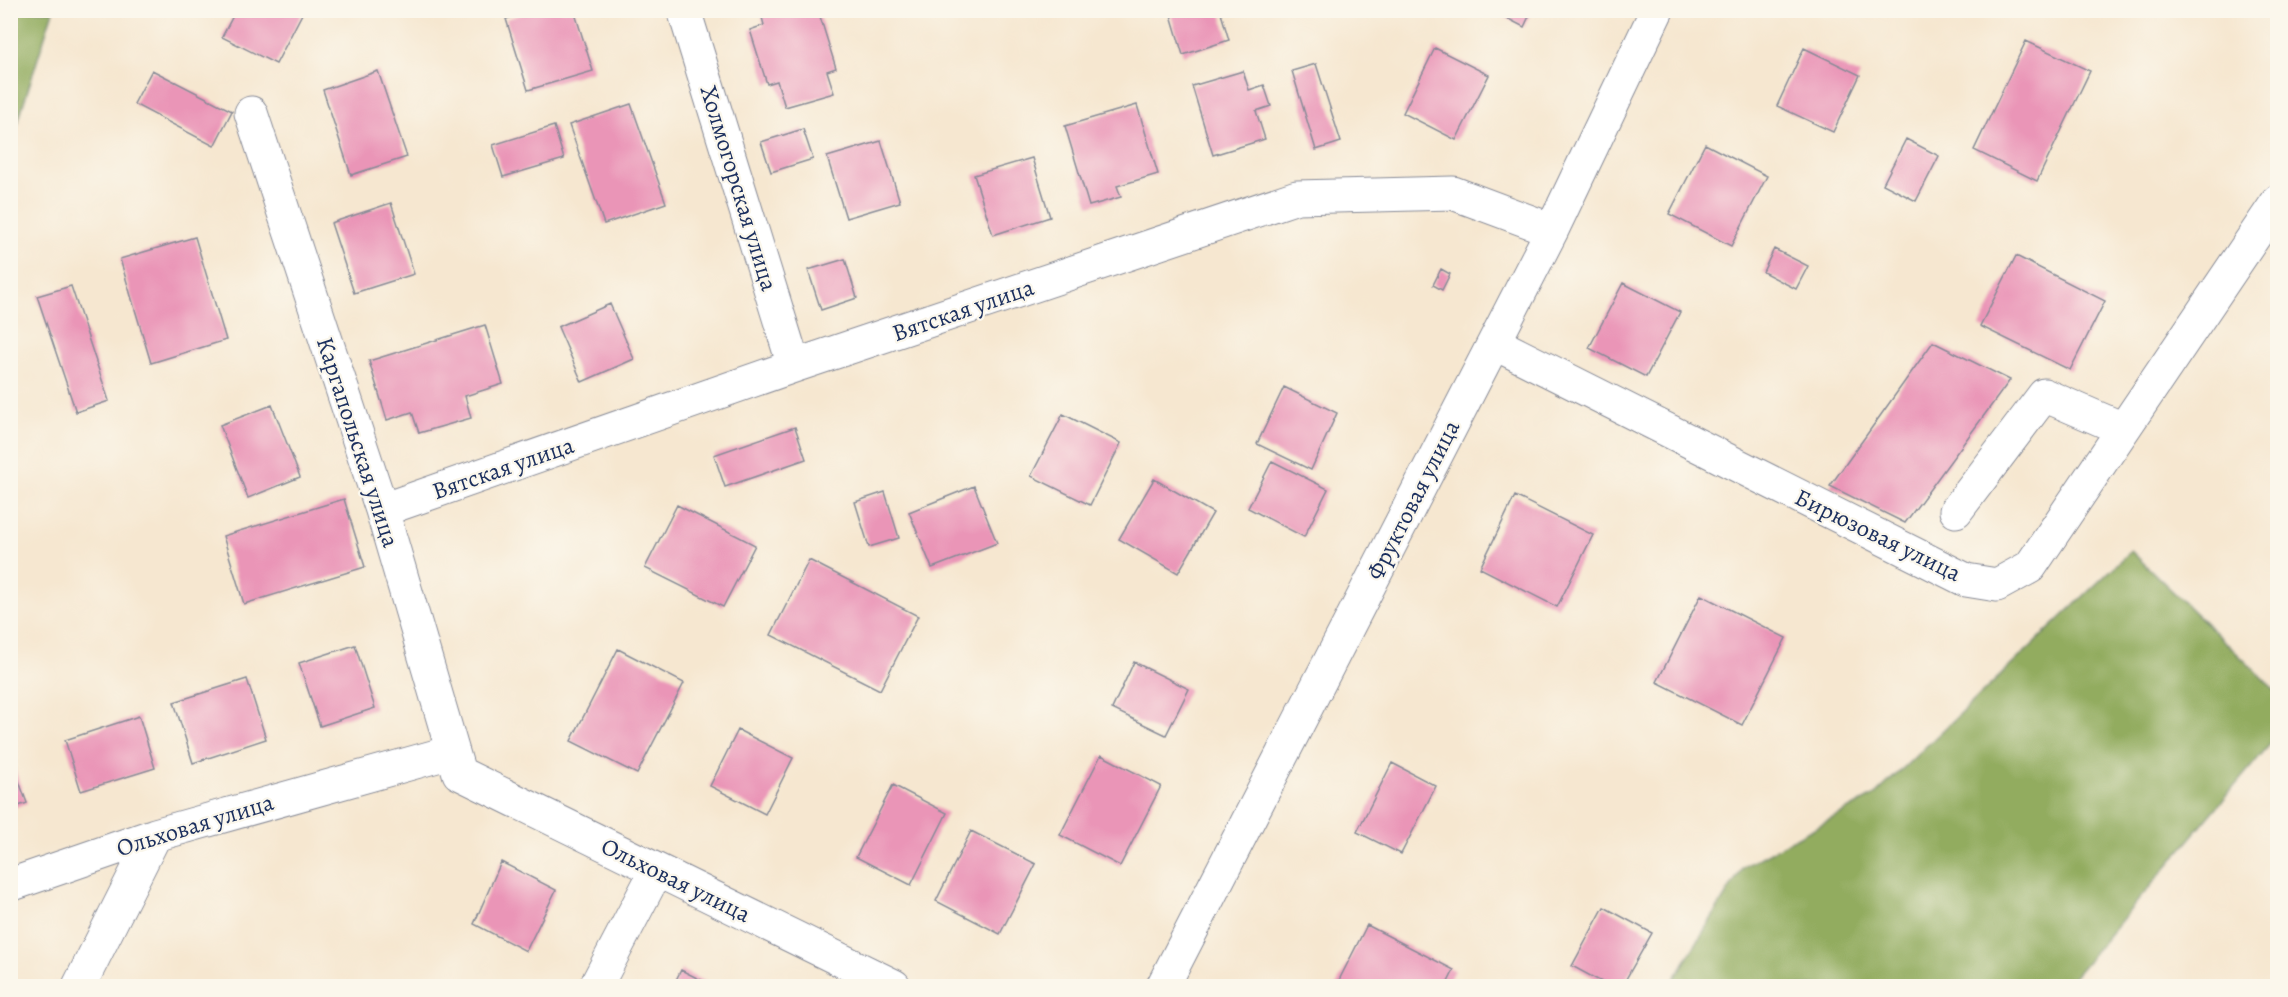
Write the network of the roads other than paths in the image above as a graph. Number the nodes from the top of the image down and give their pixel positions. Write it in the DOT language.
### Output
graph roads {
  1 [pos="684,10"];
  2 [pos="1658,10"];
  3 [pos="251,113"];
  4 [pos="2277,201"];
  5 [pos="1552,230"];
  6 [pos="1494,343"];
  7 [pos="794,366"];
  8 [pos="2123,429"];
  9 [pos="382,510"];
  10 [pos="1956,511"];
  11 [pos="455,763"];
  12 [pos="155,835"];
  13 [pos="656,871"];
  14 [pos="10,885"];
  15 [pos="79,987"];
  16 [pos="596,987"];
  17 [pos="894,987"];
  18 [pos="1163,987"];
  1 -- 7 [label="street, Холмогорская улица"];
  2 -- 5 [label="street, Фруктовая улица"];
  3 -- 9 [label="street, Каргапольская улица"];
  4 -- 8 [label="street, Бирюзовая улица"];
  5 -- 6 [label="street, Фруктовая улица"];
  5 -- 7 [label="street, Вятская улица"];
  6 -- 8 [label="street, Бирюзовая улица"];
  6 -- 18 [label="street, Фруктовая улица"];
  7 -- 9 [label="street, Вятская улица"];
  8 -- 10 [label="street"];
  9 -- 11 [label="street, Каргапольская улица"];
  11 -- 12 [label="street, Ольховая улица"];
  11 -- 13 [label="street, Ольховая улица"];
  12 -- 14 [label="street, Ольховая улица"];
  12 -- 15 [label="street"];
  13 -- 16 [label="street"];
  13 -- 17 [label="street, Ольховая улица"];
}
